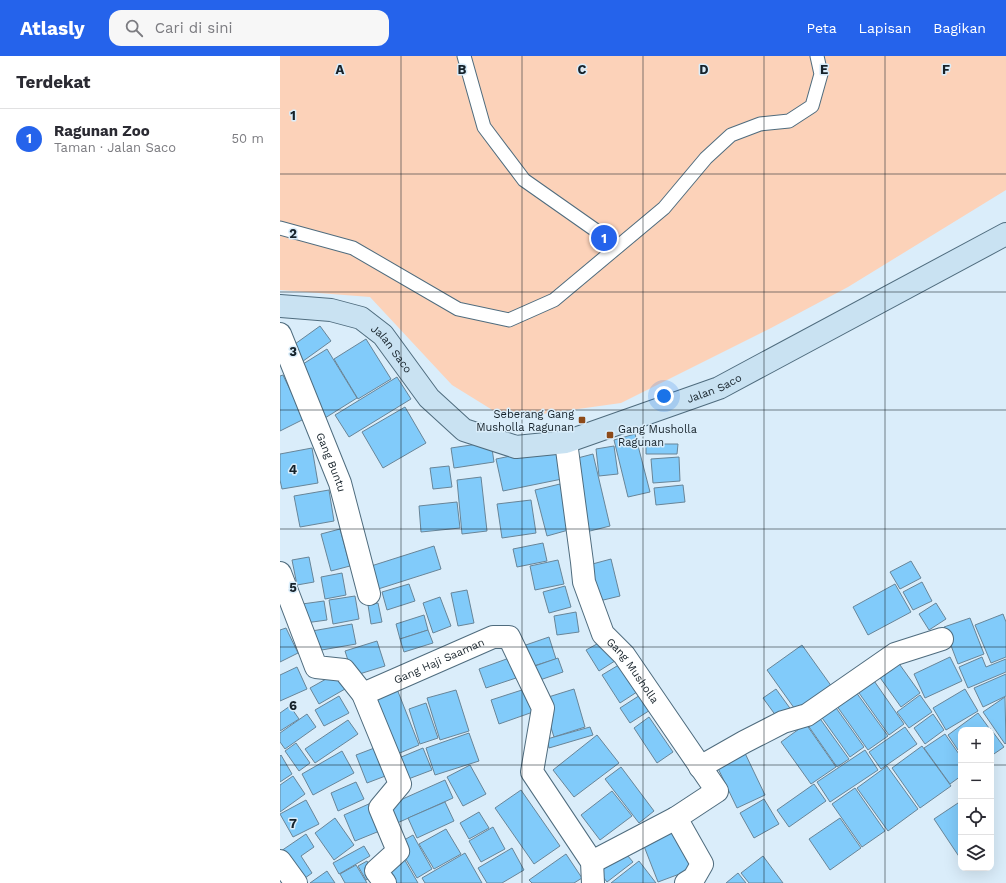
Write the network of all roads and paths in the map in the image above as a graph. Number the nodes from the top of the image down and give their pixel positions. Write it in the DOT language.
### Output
graph roads {
  1 [pos="464,56"];
  2 [pos="817,56"];
  3 [pos="280,228"];
  4 [pos="1006,234"];
  5 [pos="618,246"];
  6 [pos="280,306"];
  7 [pos="280,334"];
  8 [pos="566,442"];
  9 [pos="280,573"];
  10 [pos="369,594"];
  11 [pos="942,639"];
  12 [pos="363,694"];
  13 [pos="700,767"];
  14 [pos="676,818"];
  15 [pos="280,861"];
  16 [pos="592,873"];
  17 [pos="296,883"];
  18 [pos="385,883"];
  19 [pos="686,883"];
  1 -- 5 [label="lane"];
  2 -- 5 [label="lane"];
  3 -- 5 [label="lane"];
  4 -- 8 [label="main road, Jalan Saco"];
  6 -- 8 [label="main road, Jalan Saco"];
  7 -- 10 [label="street, Gang Buntu"];
  8 -- 13 [label="street, Gang Musholla"];
  9 -- 12 [label="street"];
  11 -- 13 [label="street"];
  12 -- 16 [label="street, Gang Haji Saaman"];
  12 -- 18 [label="street"];
  13 -- 14 [label="street, Gang Musholla"];
  14 -- 16 [label="street"];
  14 -- 19 [label="street"];
  15 -- 17 [label="street"];
}
